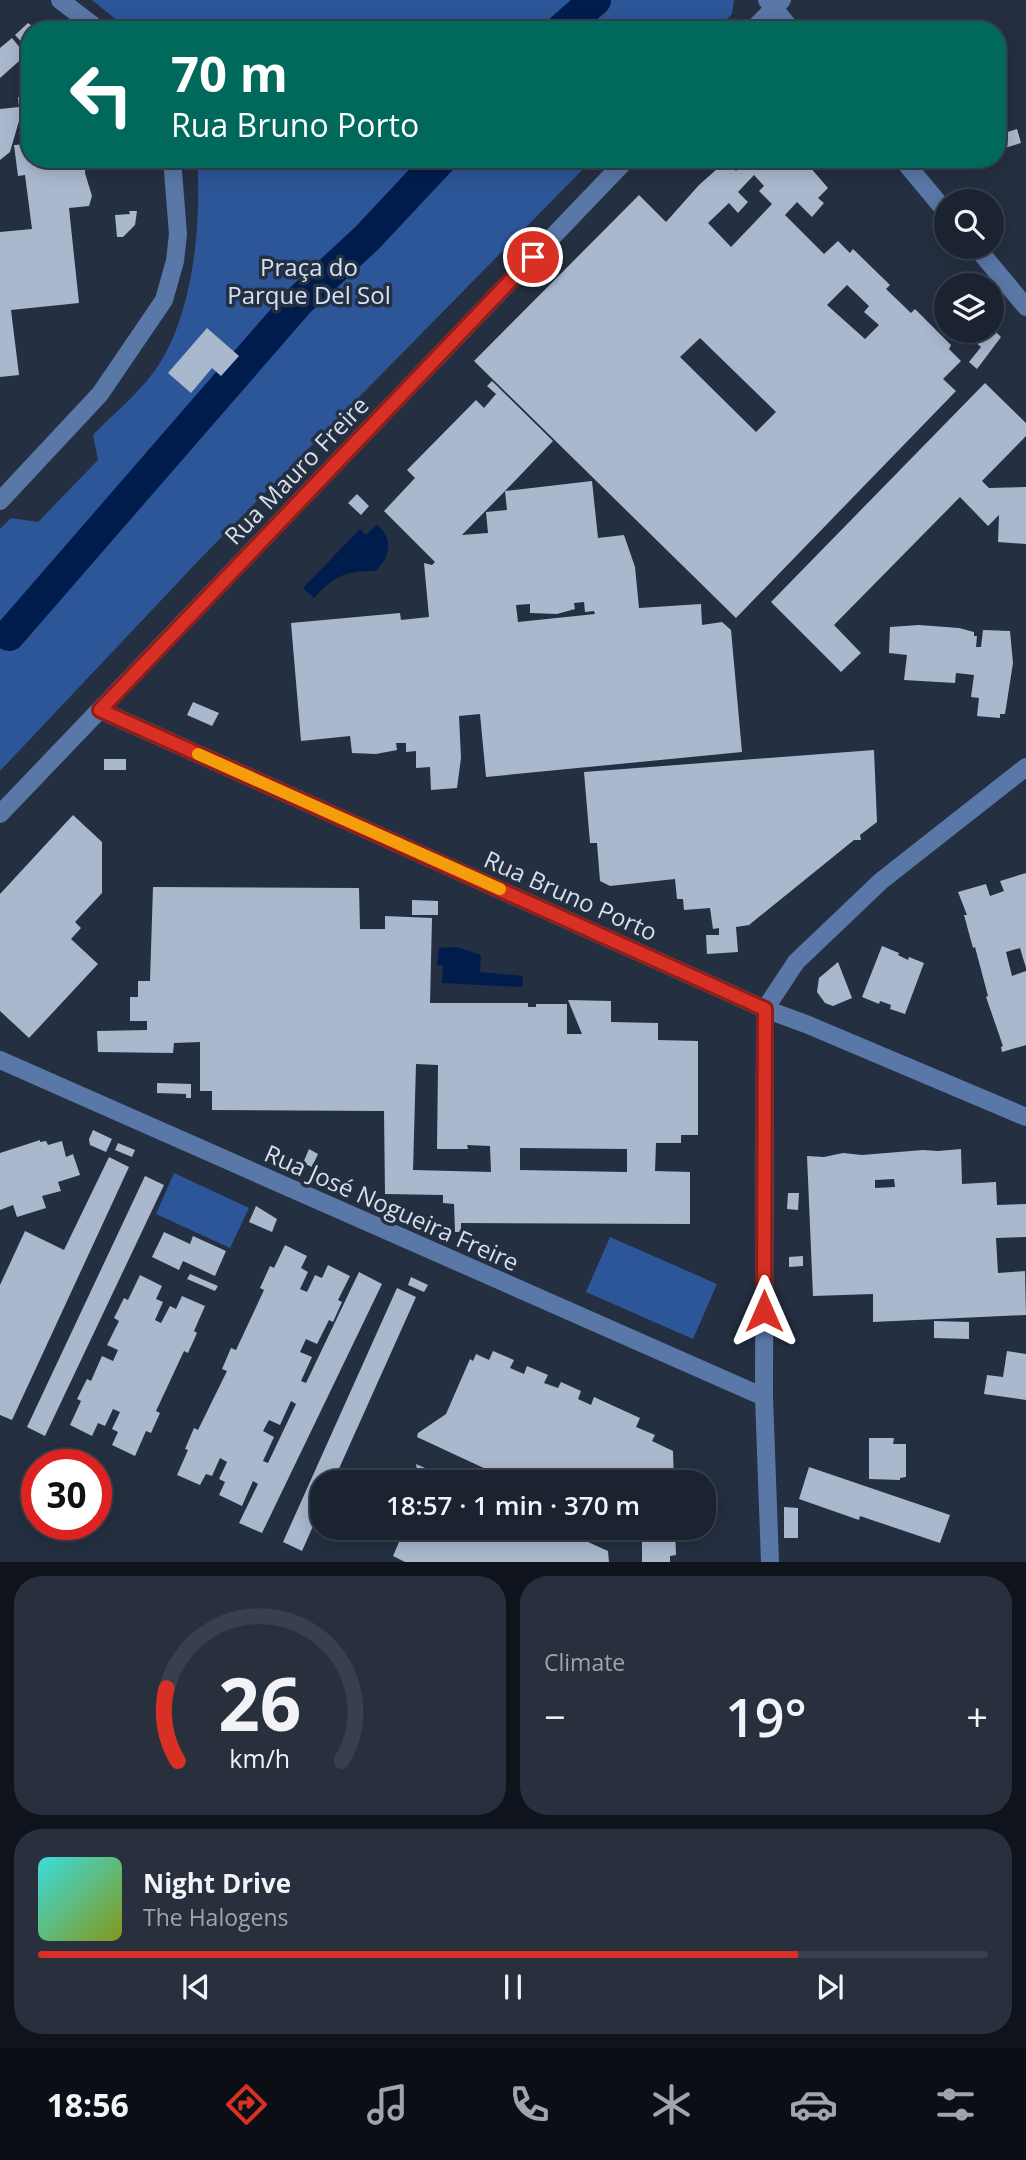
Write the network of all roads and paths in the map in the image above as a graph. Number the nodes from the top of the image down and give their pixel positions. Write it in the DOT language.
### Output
graph roads {
  1 [pos="60,0"];
  2 [pos="774,2"];
  3 [pos="87,21"];
  4 [pos="758,21"];
  5 [pos="786,21"];
  6 [pos="173,168"];
  7 [pos="619,168"];
  8 [pos="910,168"];
  9 [pos="934,197"];
  10 [pos="986,259"];
  11 [pos="1026,307"];
  12 [pos="0,501"];
  13 [pos="100,710"];
  14 [pos="1026,767"];
  15 [pos="0,814"];
  16 [pos="765,1009"];
  17 [pos="0,1060"];
  18 [pos="1026,1117"];
  19 [pos="764,1397"];
  20 [pos="770,1562"];
  1 -- 3 [label="street"];
  2 -- 4 [label="street"];
  2 -- 5 [label="street"];
  6 -- 12 [label="street"];
  7 -- 13 [label="street, Rua Mauro Freire"];
  8 -- 9 [label="street"];
  10 -- 11 [label="street"];
  13 -- 15 [label="street, Rua Mauro Freire"];
  13 -- 16 [label="street, Rua Bruno Porto"];
  14 -- 16 [label="street"];
  16 -- 18 [label="street, Rua Bruno Porto"];
  16 -- 19 [label="street"];
  17 -- 19 [label="street, Rua José Nogueira Freire"];
  19 -- 20 [label="street"];
}
